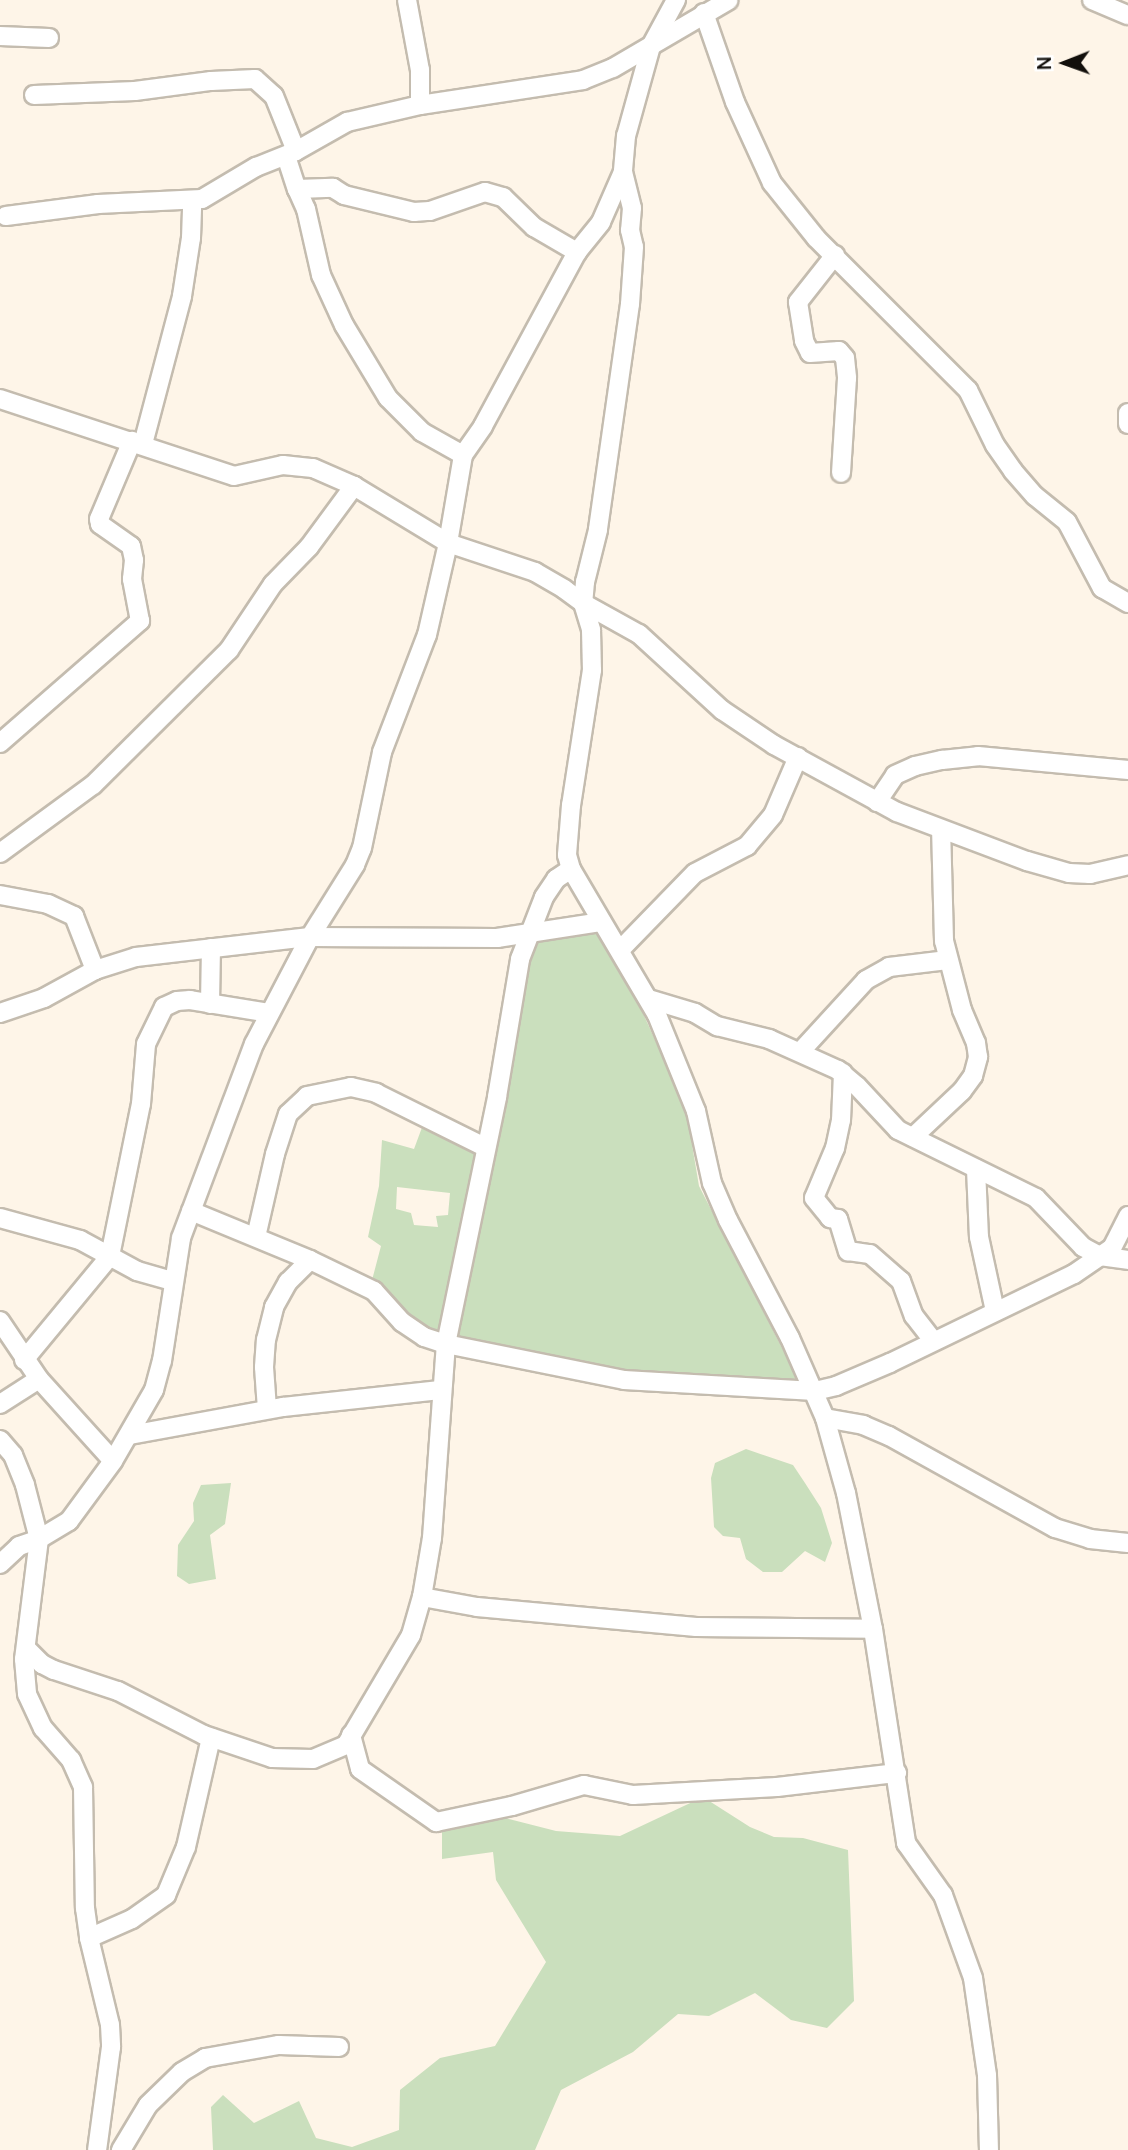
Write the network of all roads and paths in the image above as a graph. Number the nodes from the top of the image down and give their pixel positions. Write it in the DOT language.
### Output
graph roads {
  1 [pos="407,0"];
  2 [pos="676,0"];
  3 [pos="729,0"];
  4 [pos="1092,0"];
  5 [pos="704,13"];
  6 [pos="1128,15"];
  7 [pos="0,36"];
  8 [pos="49,38"];
  9 [pos="651,46"];
  10 [pos="34,95"];
  11 [pos="420,105"];
  12 [pos="291,154"];
  13 [pos="623,172"];
  14 [pos="297,189"];
  15 [pos="192,200"];
  16 [pos="3,223"];
  17 [pos="577,252"];
  18 [pos="835,255"];
  19 [pos="0,399"];
  20 [pos="1128,412"];
  21 [pos="1128,424"];
  22 [pos="137,443"];
  23 [pos="463,455"];
  24 [pos="841,473"];
  25 [pos="354,486"];
  26 [pos="448,543"];
  27 [pos="583,603"];
  28 [pos="1128,603"];
  29 [pos="0,743"];
  30 [pos="798,757"];
  31 [pos="1128,770"];
  32 [pos="877,802"];
  33 [pos="941,830"];
  34 [pos="0,853"];
  35 [pos="1128,865"];
  36 [pos="571,869"];
  37 [pos="0,895"];
  38 [pos="602,922"];
  39 [pos="528,935"];
  40 [pos="310,937"];
  41 [pos="211,948"];
  42 [pos="620,950"];
  43 [pos="948,960"];
  44 [pos="95,970"];
  45 [pos="649,999"];
  46 [pos="210,1004"];
  47 [pos="0,1013"];
  48 [pos="269,1013"];
  49 [pos="801,1051"];
  50 [pos="843,1073"];
  51 [pos="913,1137"];
  52 [pos="485,1147"];
  53 [pos="976,1168"];
  54 [pos="191,1211"];
  55 [pos="1128,1216"];
  56 [pos="0,1218"];
  57 [pos="256,1237"];
  58 [pos="110,1256"];
  59 [pos="1100,1256"];
  60 [pos="310,1259"];
  61 [pos="1128,1260"];
  62 [pos="173,1280"];
  63 [pos="995,1311"];
  64 [pos="0,1321"];
  65 [pos="933,1340"];
  66 [pos="446,1344"];
  67 [pos="24,1360"];
  68 [pos="39,1380"];
  69 [pos="440,1390"];
  70 [pos="815,1391"];
  71 [pos="0,1404"];
  72 [pos="268,1409"];
  73 [pos="825,1418"];
  74 [pos="130,1436"];
  75 [pos="0,1440"];
  76 [pos="113,1461"];
  77 [pos="39,1539"];
  78 [pos="1128,1543"];
  79 [pos="0,1564"];
  80 [pos="422,1597"];
  81 [pos="873,1629"];
  82 [pos="26,1648"];
  83 [pos="351,1735"];
  84 [pos="211,1738"];
  85 [pos="897,1773"];
  86 [pos="89,1938"];
  87 [pos="339,2047"];
  88 [pos="97,2150"];
  89 [pos="121,2150"];
  90 [pos="989,2150"];
  1 -- 11 [label="street"];
  2 -- 9 [label="street"];
  3 -- 5 [label="street"];
  4 -- 6 [label="street"];
  5 -- 9 [label="street"];
  5 -- 18 [label="street"];
  7 -- 8 [label="street"];
  9 -- 11 [label="street"];
  9 -- 13 [label="street"];
  10 -- 12 [label="street"];
  11 -- 12 [label="street"];
  12 -- 14 [label="street"];
  12 -- 15 [label="street"];
  13 -- 17 [label="street"];
  13 -- 27 [label="street"];
  14 -- 17 [label="street"];
  14 -- 23 [label="street"];
  15 -- 16 [label="street"];
  15 -- 22 [label="street"];
  17 -- 23 [label="street"];
  18 -- 24 [label="street"];
  18 -- 28 [label="street"];
  19 -- 22 [label="street"];
  20 -- 21 [label="street"];
  22 -- 25 [label="street"];
  22 -- 29 [label="street"];
  23 -- 26 [label="street"];
  25 -- 26 [label="street"];
  25 -- 34 [label="street"];
  26 -- 27 [label="street"];
  26 -- 40 [label="street"];
  27 -- 30 [label="street"];
  27 -- 36 [label="street"];
  30 -- 32 [label="street"];
  30 -- 42 [label="street"];
  31 -- 32 [label="street"];
  32 -- 33 [label="street"];
  33 -- 35 [label="street"];
  33 -- 43 [label="street"];
  36 -- 38 [label="street"];
  36 -- 39 [label="street"];
  37 -- 44 [label="street"];
  38 -- 39 [label="street"];
  38 -- 42 [label="street"];
  39 -- 40 [label="street"];
  39 -- 52 [label="street"];
  40 -- 41 [label="street"];
  40 -- 48 [label="street"];
  41 -- 44 [label="street"];
  41 -- 46 [label="street"];
  42 -- 45 [label="street"];
  43 -- 49 [label="street"];
  43 -- 51 [label="street"];
  44 -- 47 [label="street"];
  45 -- 49 [label="street"];
  45 -- 70 [label="street"];
  46 -- 48 [label="street"];
  46 -- 58 [label="street"];
  48 -- 54 [label="street"];
  49 -- 50 [label="street"];
  50 -- 51 [label="street"];
  50 -- 65 [label="street"];
  51 -- 53 [label="street"];
  52 -- 57 [label="street"];
  52 -- 66 [label="street"];
  53 -- 59 [label="street"];
  53 -- 63 [label="street"];
  54 -- 57 [label="street"];
  54 -- 62 [label="street"];
  55 -- 59 [label="street"];
  56 -- 58 [label="street"];
  57 -- 60 [label="street"];
  58 -- 62 [label="street"];
  58 -- 67 [label="street"];
  59 -- 61 [label="street"];
  59 -- 63 [label="street"];
  60 -- 66 [label="street"];
  60 -- 72 [label="street"];
  62 -- 74 [label="street"];
  63 -- 65 [label="street"];
  64 -- 67 [label="street"];
  65 -- 70 [label="street"];
  66 -- 69 [label="street"];
  66 -- 70 [label="street"];
  67 -- 68 [label="street"];
  68 -- 71 [label="street"];
  68 -- 76 [label="street"];
  69 -- 72 [label="street"];
  69 -- 80 [label="street"];
  70 -- 73 [label="street"];
  72 -- 74 [label="street"];
  73 -- 78 [label="street"];
  73 -- 81 [label="street"];
  74 -- 76 [label="street"];
  75 -- 77 [label="street"];
  76 -- 77 [label="street"];
  77 -- 79 [label="street"];
  77 -- 82 [label="street"];
  80 -- 81 [label="street"];
  80 -- 83 [label="street"];
  81 -- 85 [label="street"];
  82 -- 84 [label="street"];
  82 -- 86 [label="street"];
  83 -- 84 [label="street"];
  83 -- 85 [label="street"];
  84 -- 86 [label="street"];
  85 -- 90 [label="street"];
  86 -- 88 [label="street"];
  87 -- 89 [label="street"];
}
